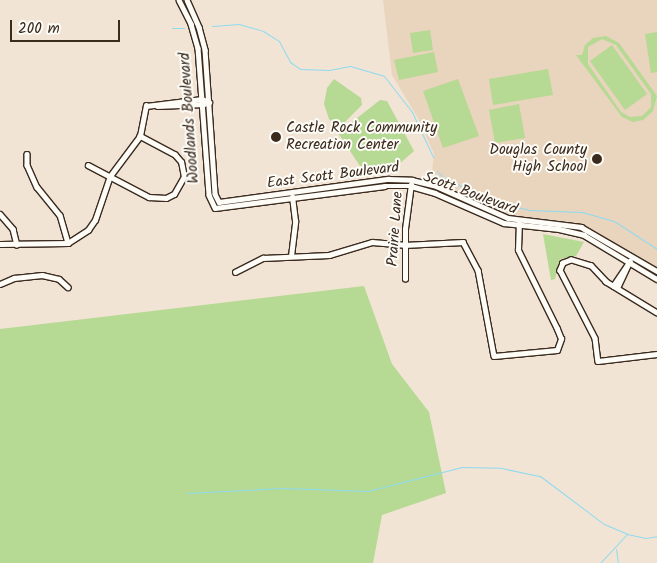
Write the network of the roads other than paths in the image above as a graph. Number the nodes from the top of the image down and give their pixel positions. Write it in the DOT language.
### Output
graph roads {
  1 [pos="179,0"];
  2 [pos="187,0"];
  3 [pos="202,99"];
  4 [pos="208,102"];
  5 [pos="202,105"];
  6 [pos="146,106"];
  7 [pos="140,136"];
  8 [pos="27,154"];
  9 [pos="88,165"];
  10 [pos="110,176"];
  11 [pos="412,180"];
  12 [pos="411,186"];
  13 [pos="450,192"];
  14 [pos="292,193"];
  15 [pos="292,199"];
  16 [pos="218,201"];
  17 [pos="213,206"];
  18 [pos="0,214"];
  19 [pos="519,220"];
  20 [pos="518,226"];
  21 [pos="68,243"];
  22 [pos="0,244"];
  23 [pos="17,245"];
  24 [pos="404,246"];
  25 [pos="291,256"];
  26 [pos="633,256"];
  27 [pos="629,263"];
  28 [pos="657,271"];
  29 [pos="235,272"];
  30 [pos="657,278"];
  31 [pos="405,279"];
  32 [pos="0,284"];
  33 [pos="68,287"];
  34 [pos="615,287"];
  35 [pos="657,313"];
  36 [pos="657,354"];
  1 -- 3 [label="street, Woodlands Boulevard"];
  2 -- 4 [label="street, Woodlands Boulevard"];
  3 -- 4 [label="street"];
  3 -- 5 [label="street, Woodlands Boulevard"];
  3 -- 6 [label="street"];
  4 -- 5 [label="street"];
  4 -- 16 [label="street, Woodlands Boulevard"];
  5 -- 6 [label="street"];
  5 -- 17 [label="street, Woodlands Boulevard"];
  6 -- 7 [label="street"];
  7 -- 10 [label="street"];
  7 -- 10 [label="street"];
  8 -- 21 [label="street"];
  9 -- 10 [label="street"];
  10 -- 21 [label="street"];
  11 -- 12 [label="street, Prairie Lane"];
  11 -- 13 [label="street, East Scott Boulevard"];
  11 -- 14 [label="street, East Scott Boulevard"];
  12 -- 15 [label="street, East Scott Boulevard"];
  12 -- 20 [label="street, Scott Boulevard"];
  12 -- 24 [label="street, Prairie Lane"];
  13 -- 19 [label="street, Scott Boulevard"];
  14 -- 15 [label="street"];
  14 -- 16 [label="street, East Scott Boulevard"];
  15 -- 17 [label="street, East Scott Boulevard"];
  15 -- 25 [label="street"];
  18 -- 23 [label="street"];
  19 -- 20 [label="street"];
  19 -- 26 [label="street, Scott Boulevard"];
  20 -- 24 [label="street"];
  20 -- 27 [label="street, Scott Boulevard"];
  21 -- 23 [label="street"];
  22 -- 23 [label="street"];
  24 -- 25 [label="street"];
  24 -- 31 [label="street, Prairie Lane"];
  25 -- 29 [label="street"];
  26 -- 27 [label="street"];
  26 -- 28 [label="street, Scott Boulevard"];
  27 -- 30 [label="street, Scott Boulevard"];
  27 -- 34 [label="street"];
  32 -- 33 [label="street"];
  34 -- 35 [label="street"];
  34 -- 36 [label="street"];
}
